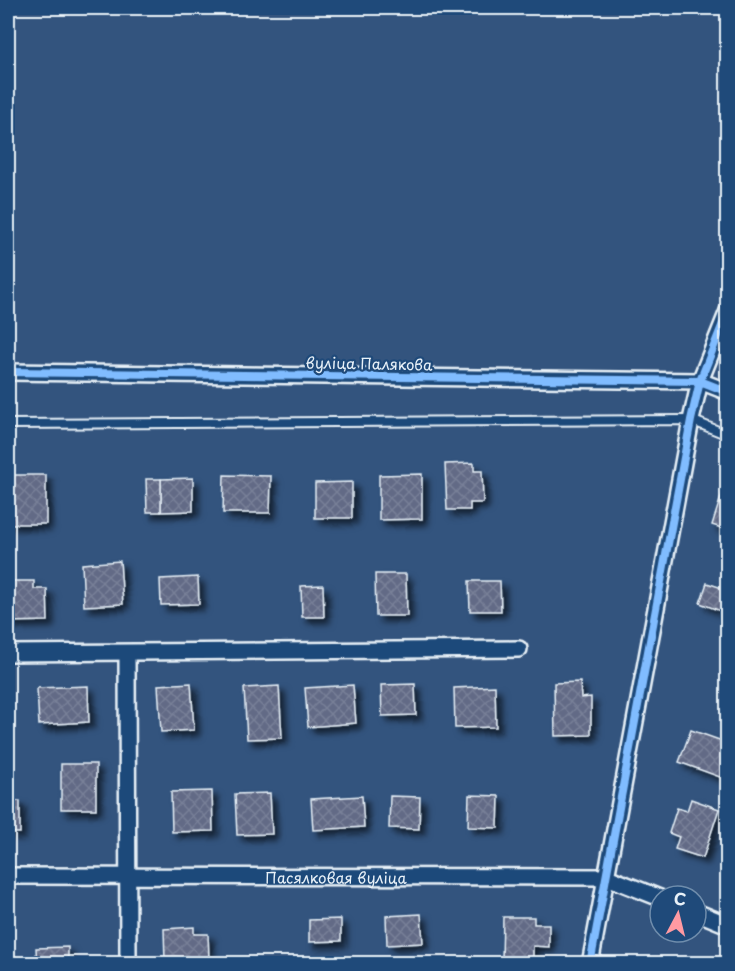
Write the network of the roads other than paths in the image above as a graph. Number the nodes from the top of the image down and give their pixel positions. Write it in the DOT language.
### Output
graph roads {
  1 [pos="728,311"];
  2 [pos="8,372"];
  3 [pos="700,381"];
  4 [pos="728,392"];
  5 [pos="692,420"];
  6 [pos="8,424"];
  7 [pos="728,435"];
  8 [pos="519,650"];
  9 [pos="127,652"];
  10 [pos="8,653"];
  11 [pos="8,876"];
  12 [pos="128,876"];
  13 [pos="607,877"];
  14 [pos="648,893"];
  15 [pos="708,917"];
  16 [pos="728,925"];
  17 [pos="128,963"];
  18 [pos="590,963"];
  1 -- 3 [label="street"];
  2 -- 3 [label="street, вуліца Палякова"];
  3 -- 4 [label="street, вуліца Палякова"];
  3 -- 5 [label="street"];
  5 -- 6 [label="lane"];
  5 -- 7 [label="lane"];
  5 -- 13 [label="street"];
  8 -- 9 [label="street"];
  9 -- 10 [label="street"];
  9 -- 12 [label="street"];
  11 -- 12 [label="street, Пасялковая вуліца"];
  12 -- 13 [label="street, Пасялковая вуліца"];
  12 -- 17 [label="street"];
  13 -- 14 [label="street, Пасялковая вуліца"];
  13 -- 18 [label="street"];
  15 -- 16 [label="street"];
}
